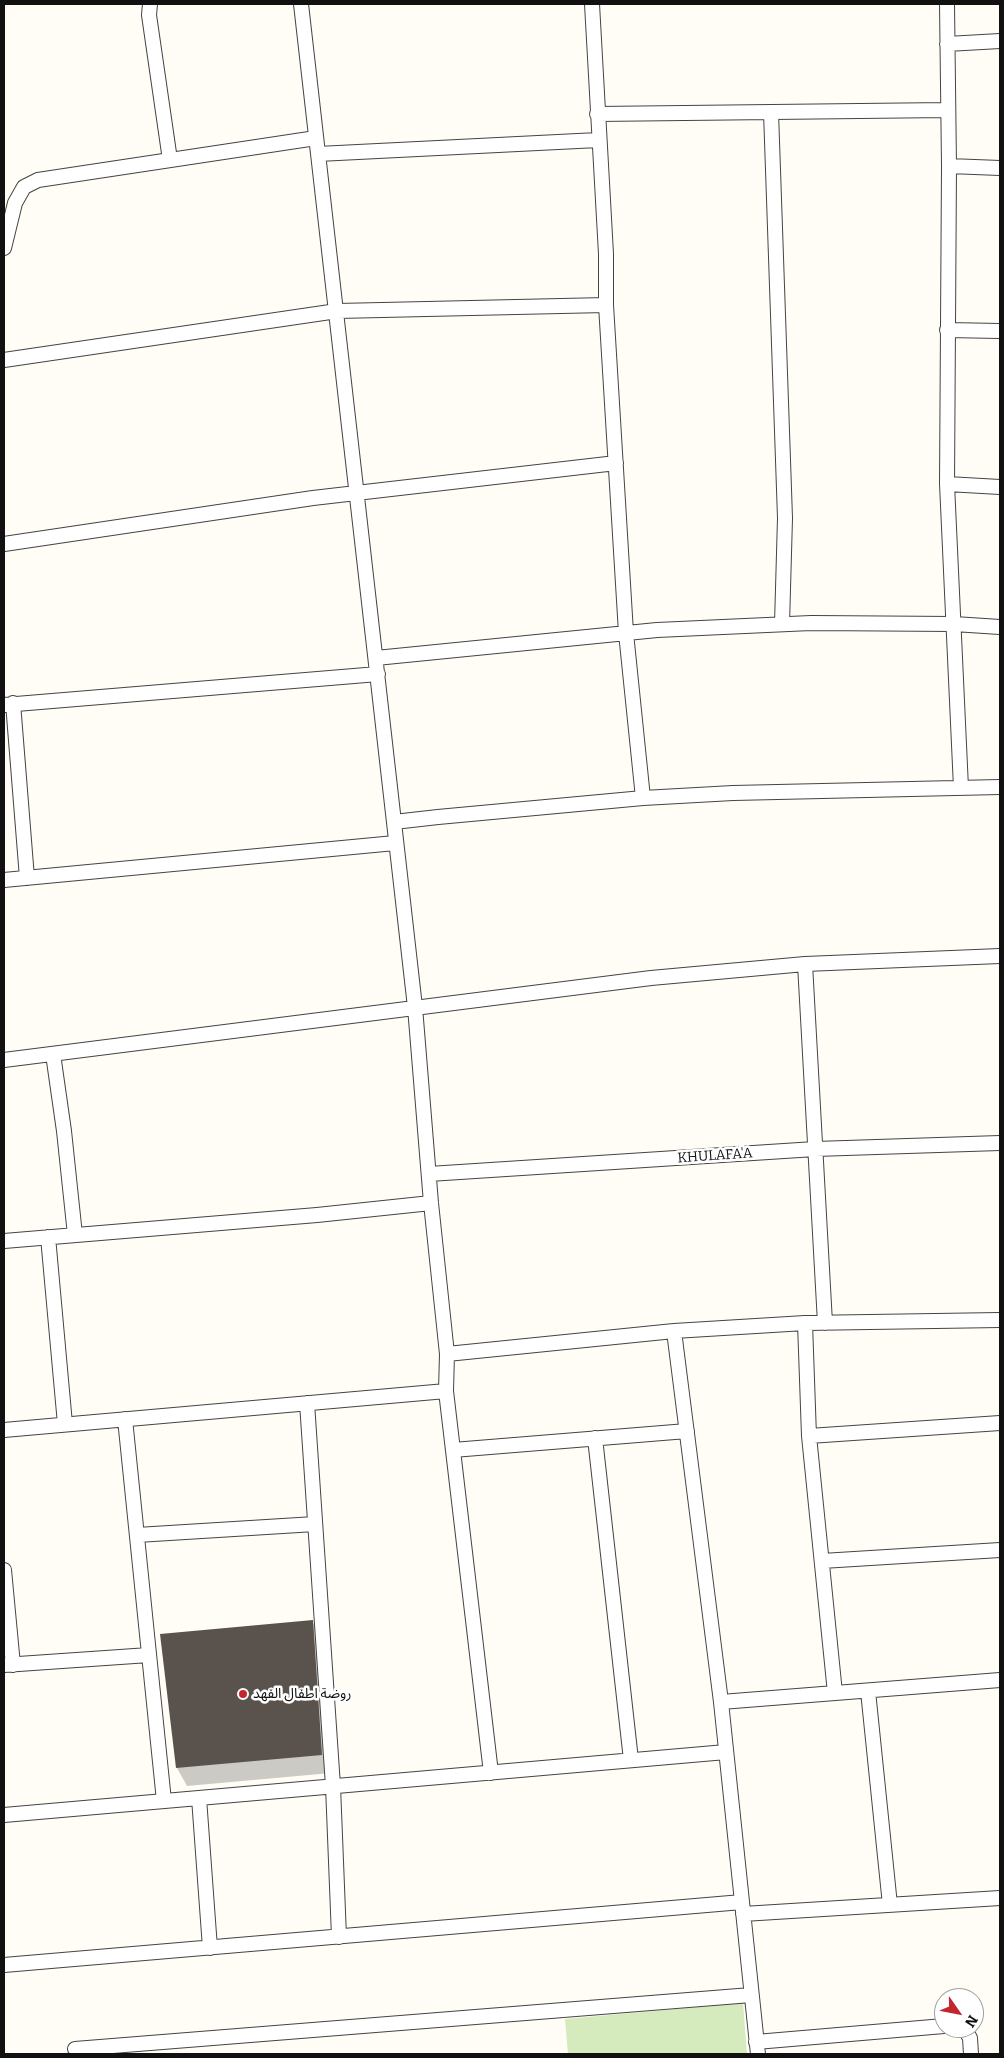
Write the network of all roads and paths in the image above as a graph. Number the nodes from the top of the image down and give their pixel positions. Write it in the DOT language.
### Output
graph roads {
  1 [pos="150,4"];
  2 [pos="300,4"];
  3 [pos="592,4"];
  4 [pos="946,4"];
  5 [pos="1000,41"];
  6 [pos="947,44"];
  7 [pos="948,110"];
  8 [pos="771,112"];
  9 [pos="597,114"];
  10 [pos="316,138"];
  11 [pos="598,140"];
  12 [pos="318,154"];
  13 [pos="170,160"];
  14 [pos="949,166"];
  15 [pos="1000,168"];
  16 [pos="4,248"];
  17 [pos="606,305"];
  18 [pos="337,311"];
  19 [pos="947,330"];
  20 [pos="1000,331"];
  21 [pos="4,360"];
  22 [pos="616,464"];
  23 [pos="947,484"];
  24 [pos="1000,487"];
  25 [pos="356,493"];
  26 [pos="4,544"];
  27 [pos="782,624"];
  28 [pos="954,624"];
  29 [pos="1000,627"];
  30 [pos="626,633"];
  31 [pos="376,658"];
  32 [pos="378,674"];
  33 [pos="8,704"];
  34 [pos="1000,787"];
  35 [pos="961,788"];
  36 [pos="642,798"];
  37 [pos="394,822"];
  38 [pos="395,843"];
  39 [pos="27,878"];
  40 [pos="4,880"];
  41 [pos="1000,956"];
  42 [pos="804,964"];
  43 [pos="415,1007"];
  44 [pos="53,1054"];
  45 [pos="4,1060"];
  46 [pos="1000,1143"];
  47 [pos="815,1149"];
  48 [pos="430,1174"];
  49 [pos="431,1203"];
  50 [pos="75,1235"];
  51 [pos="48,1237"];
  52 [pos="4,1241"];
  53 [pos="1000,1320"];
  54 [pos="825,1323"];
  55 [pos="805,1324"];
  56 [pos="674,1330"];
  57 [pos="447,1354"];
  58 [pos="446,1391"];
  59 [pos="307,1403"];
  60 [pos="125,1419"];
  61 [pos="1000,1423"];
  62 [pos="65,1424"];
  63 [pos="4,1430"];
  64 [pos="687,1431"];
  65 [pos="810,1436"];
  66 [pos="595,1438"];
  67 [pos="453,1450"];
  68 [pos="315,1524"];
  69 [pos="137,1535"];
  70 [pos="1000,1550"];
  71 [pos="822,1561"];
  72 [pos="4,1570"];
  73 [pos="149,1655"];
  74 [pos="8,1665"];
  75 [pos="1000,1680"];
  76 [pos="868,1691"];
  77 [pos="835,1693"];
  78 [pos="721,1702"];
  79 [pos="726,1752"];
  80 [pos="631,1760"];
  81 [pos="490,1772"];
  82 [pos="333,1786"];
  83 [pos="199,1798"];
  84 [pos="164,1801"];
  85 [pos="4,1815"];
  86 [pos="1000,1898"];
  87 [pos="890,1905"];
  88 [pos="742,1908"];
  89 [pos="340,1936"];
  90 [pos="210,1948"];
  91 [pos="4,1965"];
  92 [pos="751,1995"];
  93 [pos="934,2027"];
  94 [pos="970,2038"];
  95 [pos="757,2048"];
  96 [pos="75,2049"];
  97 [pos="971,2054"];
  1 -- 13 [label="street"];
  2 -- 10 [label="street"];
  3 -- 9 [label="street"];
  4 -- 6 [label="street"];
  5 -- 6 [label="street"];
  6 -- 7 [label="street"];
  7 -- 8 [label="street"];
  7 -- 14 [label="street"];
  8 -- 9 [label="street"];
  8 -- 27 [label="street"];
  9 -- 11 [label="street"];
  10 -- 12 [label="street"];
  10 -- 13 [label="street"];
  11 -- 12 [label="street"];
  11 -- 17 [label="street"];
  12 -- 18 [label="street"];
  13 -- 16 [label="street"];
  14 -- 15 [label="street"];
  14 -- 19 [label="street"];
  17 -- 18 [label="street"];
  17 -- 22 [label="street"];
  18 -- 21 [label="street"];
  18 -- 25 [label="street"];
  19 -- 20 [label="street"];
  19 -- 23 [label="street"];
  22 -- 25 [label="street"];
  22 -- 30 [label="street"];
  23 -- 24 [label="street"];
  23 -- 28 [label="street"];
  25 -- 26 [label="street"];
  25 -- 31 [label="street"];
  27 -- 28 [label="street"];
  27 -- 30 [label="street"];
  28 -- 29 [label="street"];
  28 -- 35 [label="street"];
  30 -- 31 [label="street"];
  30 -- 36 [label="street"];
  31 -- 32 [label="street"];
  32 -- 33 [label="street"];
  32 -- 37 [label="street"];
  33 -- 39 [label="street"];
  34 -- 35 [label="street"];
  35 -- 36 [label="street"];
  36 -- 37 [label="street"];
  37 -- 38 [label="street"];
  38 -- 39 [label="street"];
  38 -- 43 [label="street"];
  39 -- 40 [label="street"];
  41 -- 42 [label="street"];
  42 -- 43 [label="street"];
  42 -- 47 [label="street"];
  43 -- 44 [label="street"];
  43 -- 48 [label="street"];
  44 -- 45 [label="street"];
  44 -- 50 [label="street"];
  46 -- 47 [label="street, KHULAFA'A"];
  47 -- 48 [label="street, KHULAFA'A"];
  47 -- 54 [label="street"];
  48 -- 49 [label="street"];
  49 -- 50 [label="street"];
  49 -- 57 [label="street"];
  50 -- 51 [label="street"];
  51 -- 52 [label="street"];
  51 -- 62 [label="street"];
  53 -- 54 [label="street"];
  54 -- 55 [label="street"];
  55 -- 56 [label="street"];
  55 -- 65 [label="street"];
  56 -- 57 [label="street"];
  56 -- 64 [label="street"];
  57 -- 58 [label="street"];
  58 -- 59 [label="street"];
  58 -- 67 [label="street"];
  59 -- 60 [label="street"];
  59 -- 68 [label="street"];
  60 -- 62 [label="street"];
  60 -- 69 [label="street"];
  61 -- 65 [label="street"];
  62 -- 63 [label="street"];
  64 -- 66 [label="street"];
  64 -- 78 [label="street"];
  65 -- 71 [label="street"];
  66 -- 67 [label="street"];
  66 -- 80 [label="street"];
  67 -- 81 [label="street"];
  68 -- 69 [label="street"];
  68 -- 82 [label="street"];
  69 -- 73 [label="street"];
  70 -- 71 [label="street"];
  71 -- 77 [label="street"];
  72 -- 74 [label="street"];
  73 -- 74 [label="street"];
  73 -- 84 [label="street"];
  75 -- 76 [label="street"];
  76 -- 77 [label="street"];
  76 -- 87 [label="street"];
  77 -- 78 [label="street"];
  78 -- 79 [label="street"];
  79 -- 80 [label="street"];
  79 -- 88 [label="street"];
  80 -- 81 [label="street"];
  81 -- 82 [label="street"];
  82 -- 83 [label="street"];
  82 -- 89 [label="street"];
  83 -- 84 [label="street"];
  83 -- 90 [label="street"];
  84 -- 85 [label="street"];
  86 -- 87 [label="street"];
  87 -- 88 [label="street"];
  88 -- 89 [label="street"];
  88 -- 92 [label="street"];
  89 -- 90 [label="street"];
  90 -- 91 [label="street"];
  92 -- 95 [label="street"];
  92 -- 96 [label="street"];
  93 -- 95 [label="street"];
  94 -- 97 [label="street"];
}
